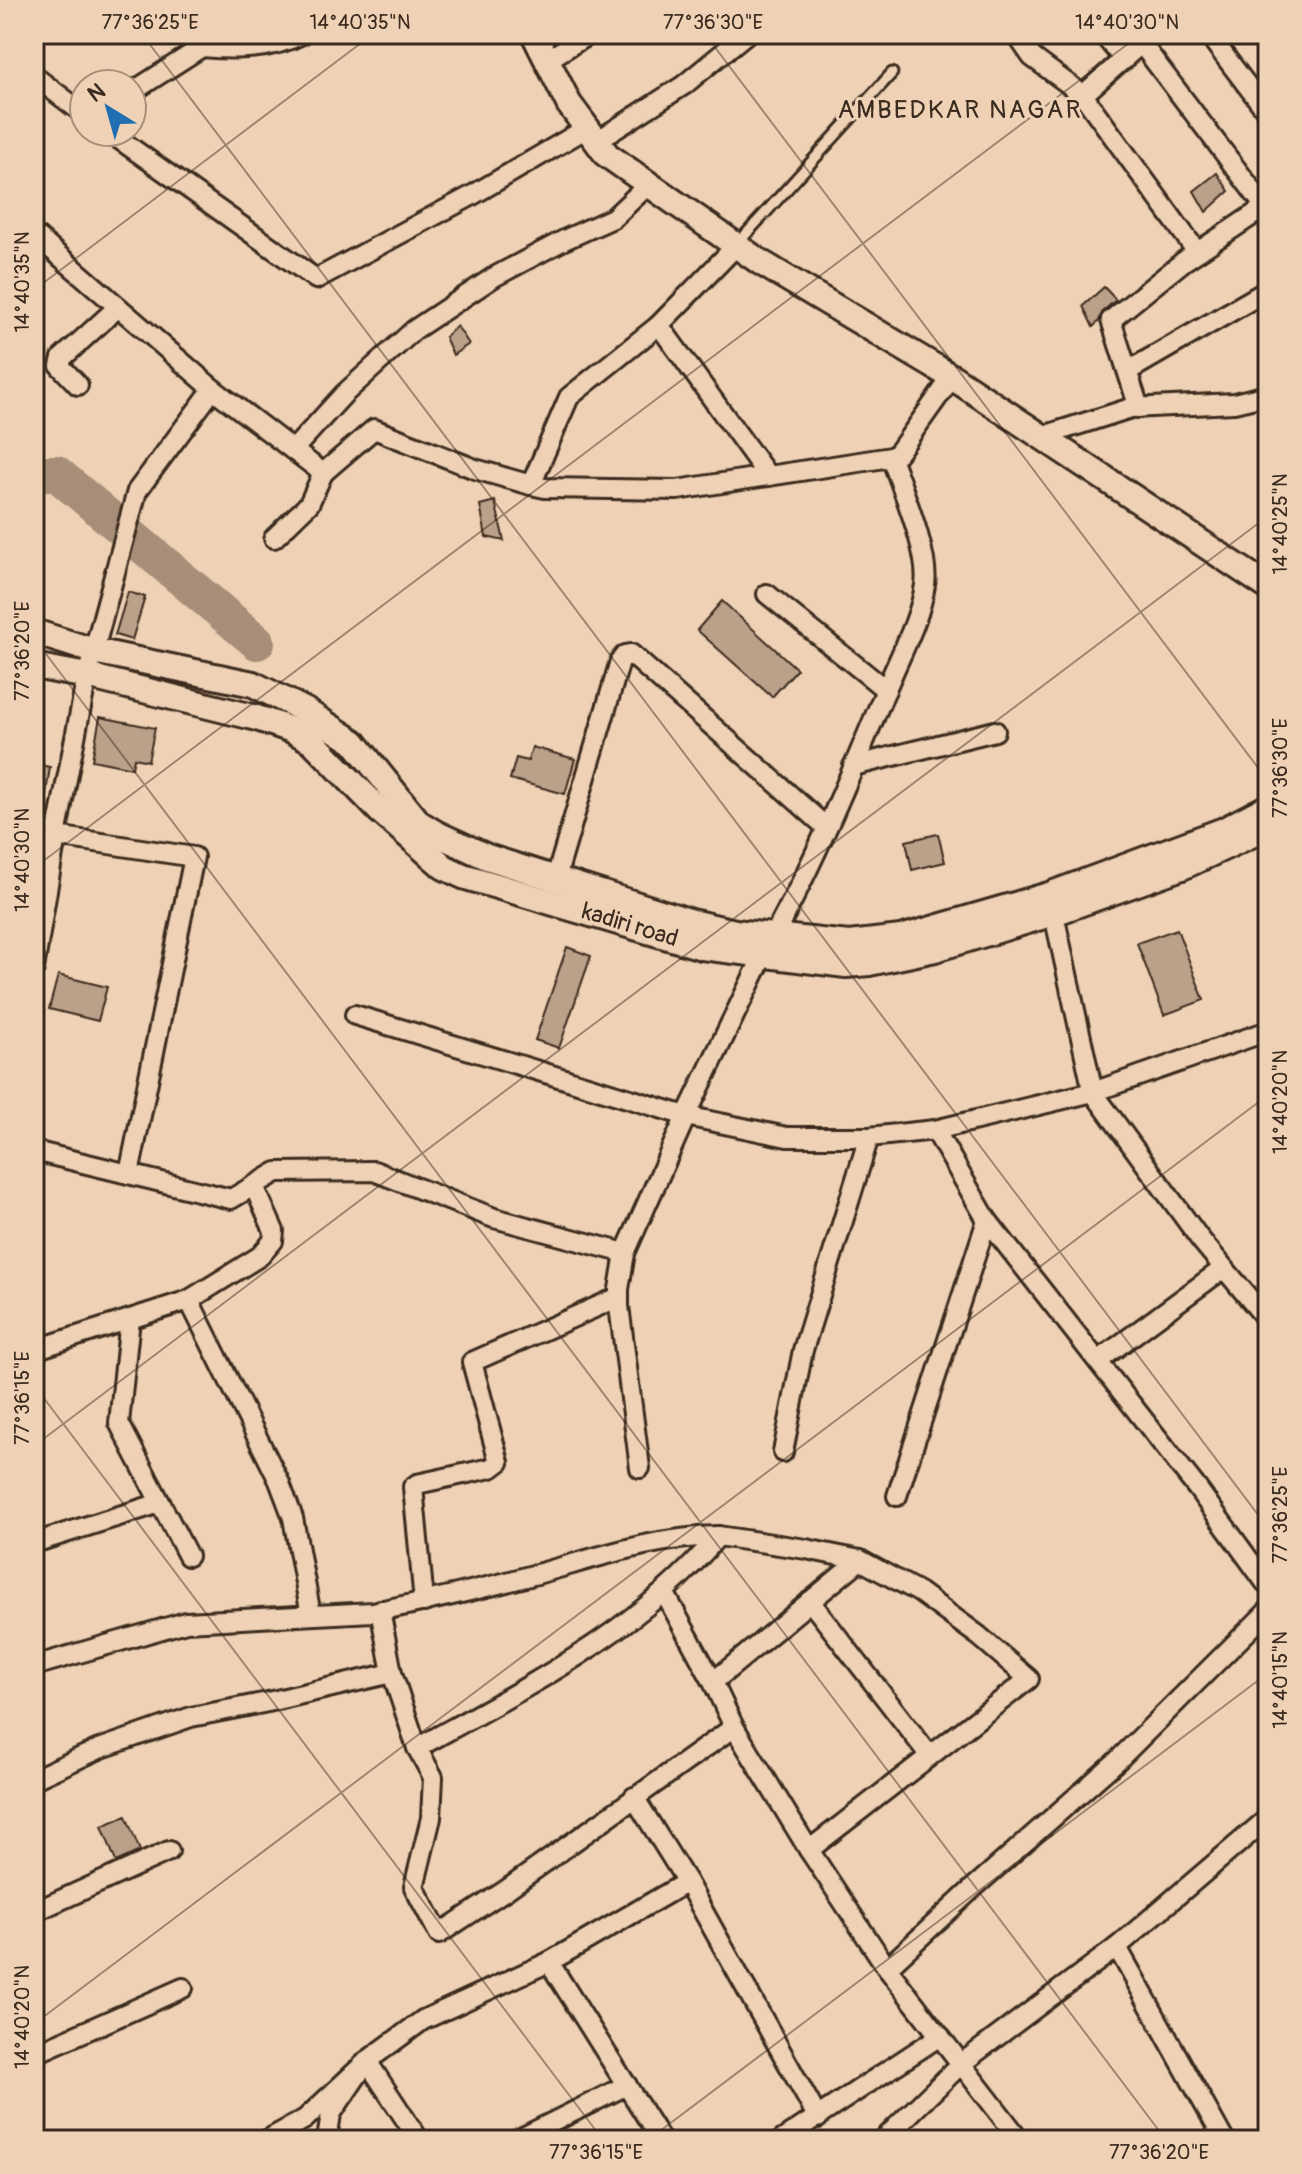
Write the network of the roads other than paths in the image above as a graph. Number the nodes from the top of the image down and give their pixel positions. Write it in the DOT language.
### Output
graph roads {
  1 [pos="302,34"];
  2 [pos="534,34"];
  3 [pos="589,34"];
  4 [pos="746,34"];
  5 [pos="1016,34"];
  6 [pos="1103,34"];
  7 [pos="1208,34"];
  8 [pos="200,40"];
  9 [pos="547,60"];
  10 [pos="1124,60"];
  11 [pos="892,73"];
  12 [pos="34,76"];
  13 [pos="148,80"];
  14 [pos="1083,95"];
  15 [pos="68,102"];
  16 [pos="1268,113"];
  17 [pos="592,135"];
  18 [pos="132,148"];
  19 [pos="649,184"];
  20 [pos="1266,206"];
  21 [pos="34,234"];
  22 [pos="736,246"];
  23 [pos="1197,252"];
  24 [pos="1268,290"];
  25 [pos="117,308"];
  26 [pos="659,325"];
  27 [pos="1128,371"];
  28 [pos="952,377"];
  29 [pos="78,385"];
  30 [pos="213,389"];
  31 [pos="1268,395"];
  32 [pos="1139,408"];
  33 [pos="1040,437"];
  34 [pos="293,450"];
  35 [pos="891,457"];
  36 [pos="323,473"];
  37 [pos="768,476"];
  38 [pos="531,485"];
  39 [pos="274,538"];
  40 [pos="1268,587"];
  41 [pos="767,594"];
  42 [pos="34,632"];
  43 [pos="94,651"];
  44 [pos="34,666"];
  45 [pos="87,676"];
  46 [pos="886,690"];
  47 [pos="995,731"];
  48 [pos="853,766"];
  49 [pos="1268,807"];
  50 [pos="826,827"];
  51 [pos="1268,827"];
  52 [pos="56,836"];
  53 [pos="556,878"];
  54 [pos="1052,904"];
  55 [pos="768,946"];
  56 [pos="34,964"];
  57 [pos="355,1015"];
  58 [pos="1268,1031"];
  59 [pos="1093,1092"];
  60 [pos="686,1116"];
  61 [pos="935,1130"];
  62 [pos="869,1137"];
  63 [pos="34,1151"];
  64 [pos="129,1174"];
  65 [pos="254,1186"];
  66 [pos="987,1220"];
  67 [pos="625,1253"];
  68 [pos="1224,1268"];
  69 [pos="619,1297"];
  70 [pos="189,1300"];
  71 [pos="130,1319"];
  72 [pos="1268,1321"];
  73 [pos="34,1350"];
  74 [pos="1098,1361"];
  75 [pos="783,1452"];
  76 [pos="640,1468"];
  77 [pos="897,1496"];
  78 [pos="160,1503"];
  79 [pos="718,1536"];
  80 [pos="34,1543"];
  81 [pos="188,1556"];
  82 [pos="860,1560"];
  83 [pos="1268,1586"];
  84 [pos="664,1592"];
  85 [pos="810,1601"];
  86 [pos="424,1602"];
  87 [pos="376,1611"];
  88 [pos="1268,1611"];
  89 [pos="311,1615"];
  90 [pos="34,1666"];
  91 [pos="392,1673"];
  92 [pos="713,1682"];
  93 [pos="734,1727"];
  94 [pos="417,1748"];
  95 [pos="930,1756"];
  96 [pos="34,1779"];
  97 [pos="634,1797"];
  98 [pos="1268,1818"];
  99 [pos="809,1850"];
  100 [pos="169,1851"];
  101 [pos="687,1882"];
  102 [pos="34,1912"];
  103 [pos="1117,1947"];
  104 [pos="549,1962"];
  105 [pos="887,1968"];
  106 [pos="183,1988"];
  107 [pos="940,2036"];
  108 [pos="34,2054"];
  109 [pos="367,2061"];
  110 [pos="962,2063"];
  111 [pos="627,2085"];
  112 [pos="818,2118"];
  113 [pos="267,2140"];
  114 [pos="327,2140"];
  115 [pos="419,2140"];
  116 [pos="517,2140"];
  117 [pos="661,2140"];
  118 [pos="782,2140"];
  119 [pos="883,2140"];
  120 [pos="1020,2140"];
  121 [pos="1224,2140"];
  1 -- 8 [label="street"];
  2 -- 9 [label="main road"];
  3 -- 9 [label="street"];
  4 -- 17 [label="street"];
  5 -- 14 [label="street"];
  6 -- 10 [label="street"];
  7 -- 16 [label="street"];
  8 -- 13 [label="street"];
  9 -- 17 [label="main road"];
  10 -- 14 [label="street"];
  10 -- 20 [label="street"];
  11 -- 22 [label="lane"];
  12 -- 15 [label="street"];
  14 -- 23 [label="street"];
  17 -- 18 [label="street"];
  17 -- 19 [label="main road"];
  19 -- 22 [label="main road"];
  19 -- 34 [label="street"];
  20 -- 23 [label="street"];
  21 -- 25 [label="street"];
  22 -- 26 [label="street"];
  22 -- 28 [label="main road"];
  23 -- 27 [label="street"];
  24 -- 27 [label="street"];
  25 -- 29 [label="street"];
  25 -- 30 [label="street"];
  26 -- 37 [label="street"];
  26 -- 38 [label="street"];
  27 -- 32 [label="street"];
  28 -- 33 [label="main road"];
  28 -- 35 [label="street"];
  30 -- 34 [label="street"];
  30 -- 43 [label="street"];
  31 -- 32 [label="street"];
  32 -- 33 [label="street"];
  33 -- 40 [label="main road"];
  34 -- 36 [label="street"];
  35 -- 37 [label="street"];
  35 -- 46 [label="street"];
  36 -- 38 [label="street"];
  36 -- 39 [label="street"];
  37 -- 38 [label="street"];
  41 -- 46 [label="street"];
  42 -- 43 [label="main road, kadiri road"];
  43 -- 45 [label="street"];
  43 -- 53 [label="main road, kadiri road"];
  44 -- 45 [label="main road, kadiri road"];
  45 -- 52 [label="street"];
  45 -- 55 [label="main road, kadiri road"];
  46 -- 48 [label="street"];
  47 -- 48 [label="street"];
  48 -- 50 [label="street"];
  49 -- 54 [label="main road, kadiri road"];
  50 -- 53 [label="street"];
  50 -- 55 [label="street"];
  51 -- 54 [label="main road, kadiri road"];
  52 -- 56 [label="street"];
  52 -- 64 [label="street"];
  53 -- 55 [label="main road, kadiri road"];
  54 -- 55 [label="main road, kadiri road"];
  54 -- 59 [label="street"];
  55 -- 60 [label="street"];
  57 -- 60 [label="street"];
  58 -- 59 [label="street"];
  59 -- 61 [label="street"];
  59 -- 68 [label="street"];
  60 -- 62 [label="street"];
  60 -- 67 [label="street"];
  61 -- 62 [label="street"];
  61 -- 66 [label="street"];
  62 -- 75 [label="street"];
  63 -- 64 [label="street"];
  64 -- 65 [label="street"];
  65 -- 67 [label="street"];
  65 -- 70 [label="street"];
  66 -- 74 [label="street"];
  66 -- 77 [label="street"];
  67 -- 69 [label="street"];
  68 -- 72 [label="street"];
  68 -- 74 [label="street"];
  69 -- 76 [label="street"];
  69 -- 86 [label="street"];
  70 -- 71 [label="street"];
  70 -- 89 [label="street"];
  71 -- 73 [label="street"];
  71 -- 78 [label="street"];
  74 -- 83 [label="street"];
  78 -- 80 [label="street"];
  78 -- 81 [label="street"];
  79 -- 82 [label="street"];
  79 -- 84 [label="street"];
  79 -- 86 [label="street"];
  82 -- 85 [label="street"];
  82 -- 95 [label="street"];
  84 -- 92 [label="street"];
  84 -- 94 [label="street"];
  85 -- 92 [label="street"];
  85 -- 95 [label="street"];
  86 -- 87 [label="street"];
  87 -- 89 [label="street"];
  87 -- 91 [label="street"];
  88 -- 105 [label="street"];
  89 -- 90 [label="street"];
  91 -- 94 [label="street"];
  91 -- 96 [label="street"];
  92 -- 93 [label="street"];
  93 -- 97 [label="street"];
  93 -- 99 [label="street"];
  94 -- 97 [label="street"];
  95 -- 99 [label="street"];
  97 -- 101 [label="street"];
  98 -- 103 [label="street"];
  99 -- 105 [label="street"];
  100 -- 102 [label="street"];
  101 -- 104 [label="street"];
  101 -- 112 [label="street"];
  103 -- 110 [label="street"];
  103 -- 121 [label="street"];
  104 -- 109 [label="street"];
  104 -- 111 [label="street"];
  105 -- 107 [label="street"];
  106 -- 108 [label="street"];
  107 -- 110 [label="street"];
  107 -- 112 [label="street"];
  109 -- 113 [label="street"];
  109 -- 114 [label="street"];
  109 -- 115 [label="street"];
  110 -- 119 [label="street"];
  110 -- 120 [label="street"];
  111 -- 116 [label="street"];
  111 -- 117 [label="street"];
  112 -- 118 [label="street"];
}
